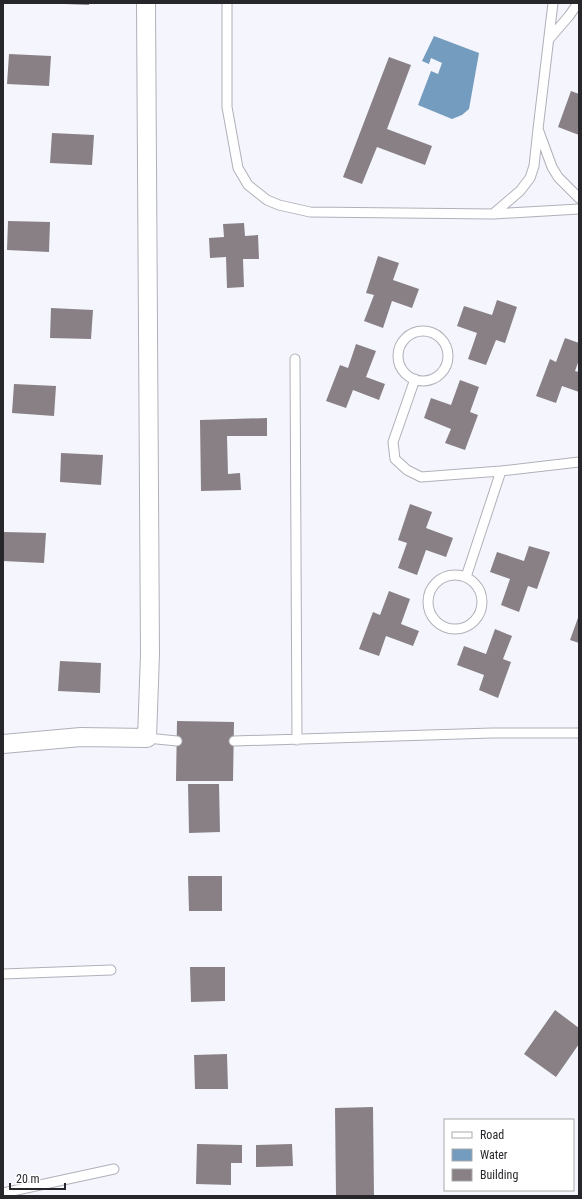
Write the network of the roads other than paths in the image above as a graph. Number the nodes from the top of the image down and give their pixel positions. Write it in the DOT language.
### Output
graph roads {
  1 [pos="146,3"];
  2 [pos="227,3"];
  3 [pos="553,3"];
  4 [pos="578,3"];
  5 [pos="550,38"];
  6 [pos="538,129"];
  7 [pos="579,198"];
  8 [pos="579,209"];
  9 [pos="493,214"];
  10 [pos="295,359"];
  11 [pos="414,379"];
  12 [pos="579,462"];
  13 [pos="501,472"];
  14 [pos="466,577"];
  15 [pos="579,733"];
  16 [pos="147,738"];
  17 [pos="297,740"];
  18 [pos="177,741"];
  19 [pos="234,741"];
  20 [pos="3,744"];
  21 [pos="111,970"];
  22 [pos="3,974"];
  23 [pos="114,1168"];
  24 [pos="3,1185"];
  25 [pos="3,1192"];
  26 [pos="5,1196"];
  1 -- 16 [label="street"];
  2 -- 9 [label="lane"];
  3 -- 5 [label="lane"];
  4 -- 5 [label="lane"];
  5 -- 6 [label="lane"];
  6 -- 7 [label="lane"];
  6 -- 9 [label="lane"];
  8 -- 9 [label="lane"];
  10 -- 17 [label="lane"];
  11 -- 11 [label="lane"];
  11 -- 13 [label="lane"];
  12 -- 13 [label="lane"];
  13 -- 14 [label="lane"];
  14 -- 14 [label="lane"];
  15 -- 17 [label="lane"];
  16 -- 18 [label="lane"];
  16 -- 20 [label="street"];
  17 -- 19 [label="lane"];
  21 -- 22 [label="lane"];
  23 -- 25 [label="lane"];
  24 -- 25 [label="lane"];
  25 -- 26 [label="lane"];
}
